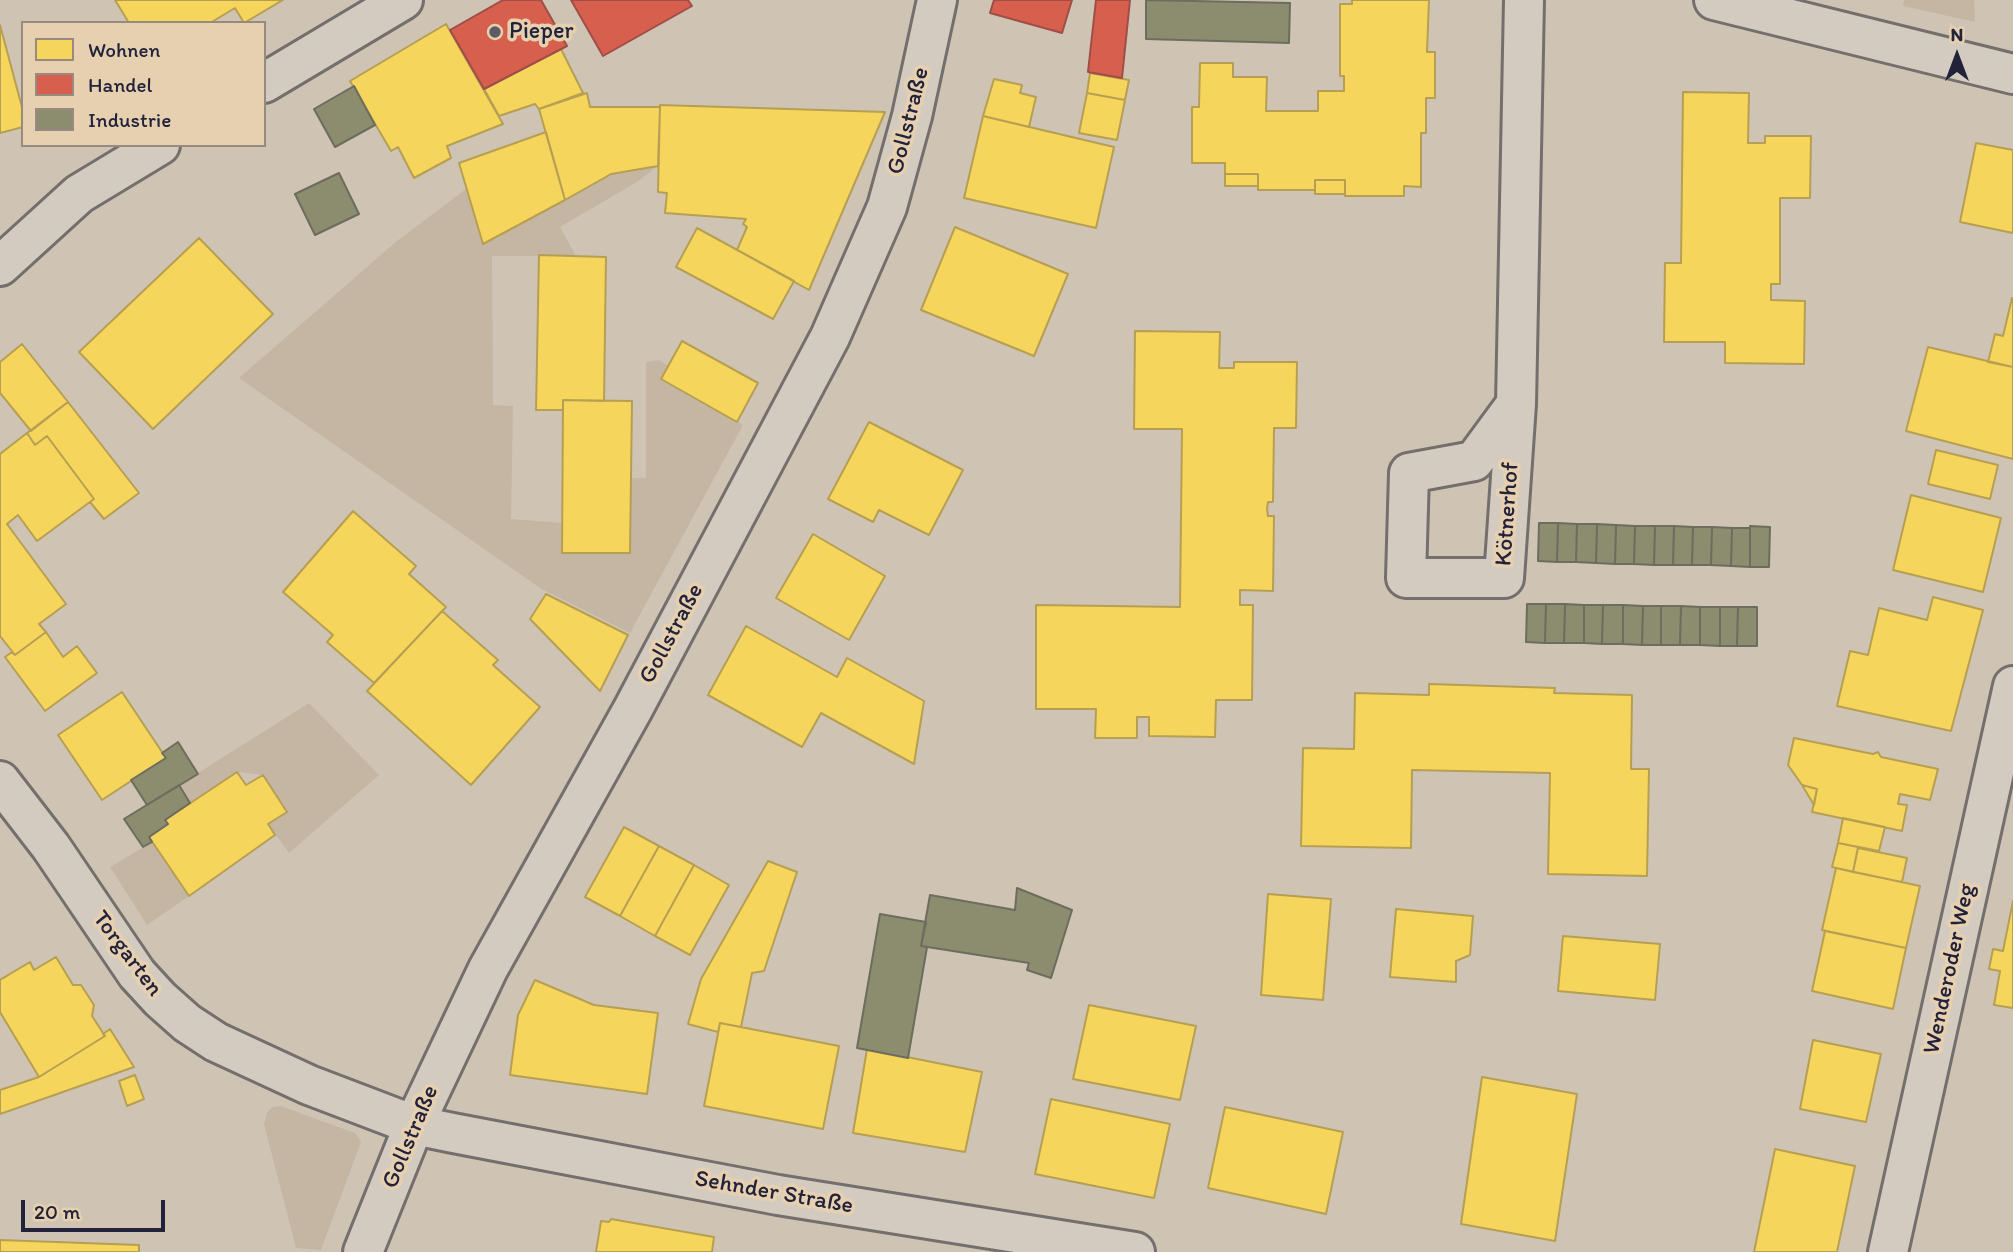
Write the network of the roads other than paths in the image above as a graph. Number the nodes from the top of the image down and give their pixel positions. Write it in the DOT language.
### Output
graph roads {
  1 [pos="937,0"];
  2 [pos="1524,0"];
  3 [pos="1714,0"];
  4 [pos="378,6"];
  5 [pos="2013,74"];
  6 [pos="266,81"];
  7 [pos="157,147"];
  8 [pos="0,266"];
  9 [pos="1516,404"];
  10 [pos="2013,686"];
  11 [pos="0,781"];
  12 [pos="414,1125"];
  13 [pos="363,1252"];
  14 [pos="1135,1252"];
  15 [pos="1888,1252"];
  1 -- 12 [label="street, Gollstraße"];
  2 -- 9 [label="street, Kötnerhof"];
  3 -- 5 [label="street"];
  4 -- 6 [label="street"];
  7 -- 8 [label="street"];
  9 -- 9 [label="street, Kötnerhof"];
  10 -- 15 [label="street, Wenderoder Weg"];
  11 -- 12 [label="street, Torgarten"];
  12 -- 13 [label="street, Gollstraße"];
  12 -- 14 [label="street, Sehnder Straße"];
}
